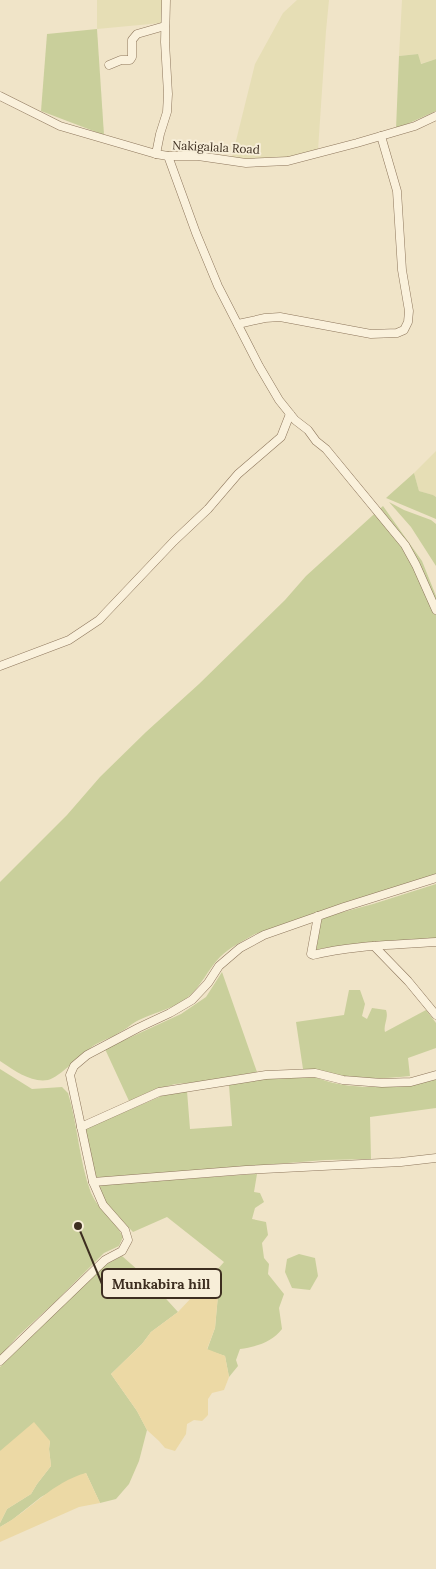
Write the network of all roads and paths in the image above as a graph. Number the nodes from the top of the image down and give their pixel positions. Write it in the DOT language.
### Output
graph roads {
  1 [pos="166,0"];
  2 [pos="165,26"];
  3 [pos="109,65"];
  4 [pos="0,96"];
  5 [pos="436,116"];
  6 [pos="381,136"];
  7 [pos="156,154"];
  8 [pos="168,156"];
  9 [pos="238,324"];
  10 [pos="290,414"];
  11 [pos="436,610"];
  12 [pos="0,666"];
  13 [pos="436,878"];
  14 [pos="318,916"];
  15 [pos="436,942"];
  16 [pos="374,946"];
  17 [pos="436,1015"];
  18 [pos="436,1075"];
  19 [pos="81,1127"];
  20 [pos="436,1158"];
  21 [pos="93,1182"];
  22 [pos="0,1361"];
  1 -- 2 [label="street"];
  2 -- 3 [label="street"];
  2 -- 7 [label="street"];
  4 -- 7 [label="street, Nakigalala Road"];
  5 -- 6 [label="street, Nakigalala Road"];
  6 -- 8 [label="street, Nakigalala Road"];
  6 -- 9 [label="street"];
  7 -- 8 [label="street, Nakigalala Road"];
  8 -- 9 [label="street"];
  9 -- 10 [label="street"];
  10 -- 11 [label="street"];
  10 -- 12 [label="street"];
  13 -- 14 [label="street"];
  14 -- 16 [label="street"];
  14 -- 19 [label="street"];
  15 -- 16 [label="street"];
  16 -- 17 [label="street"];
  18 -- 19 [label="street"];
  19 -- 21 [label="street"];
  20 -- 21 [label="street"];
  21 -- 22 [label="street"];
}
